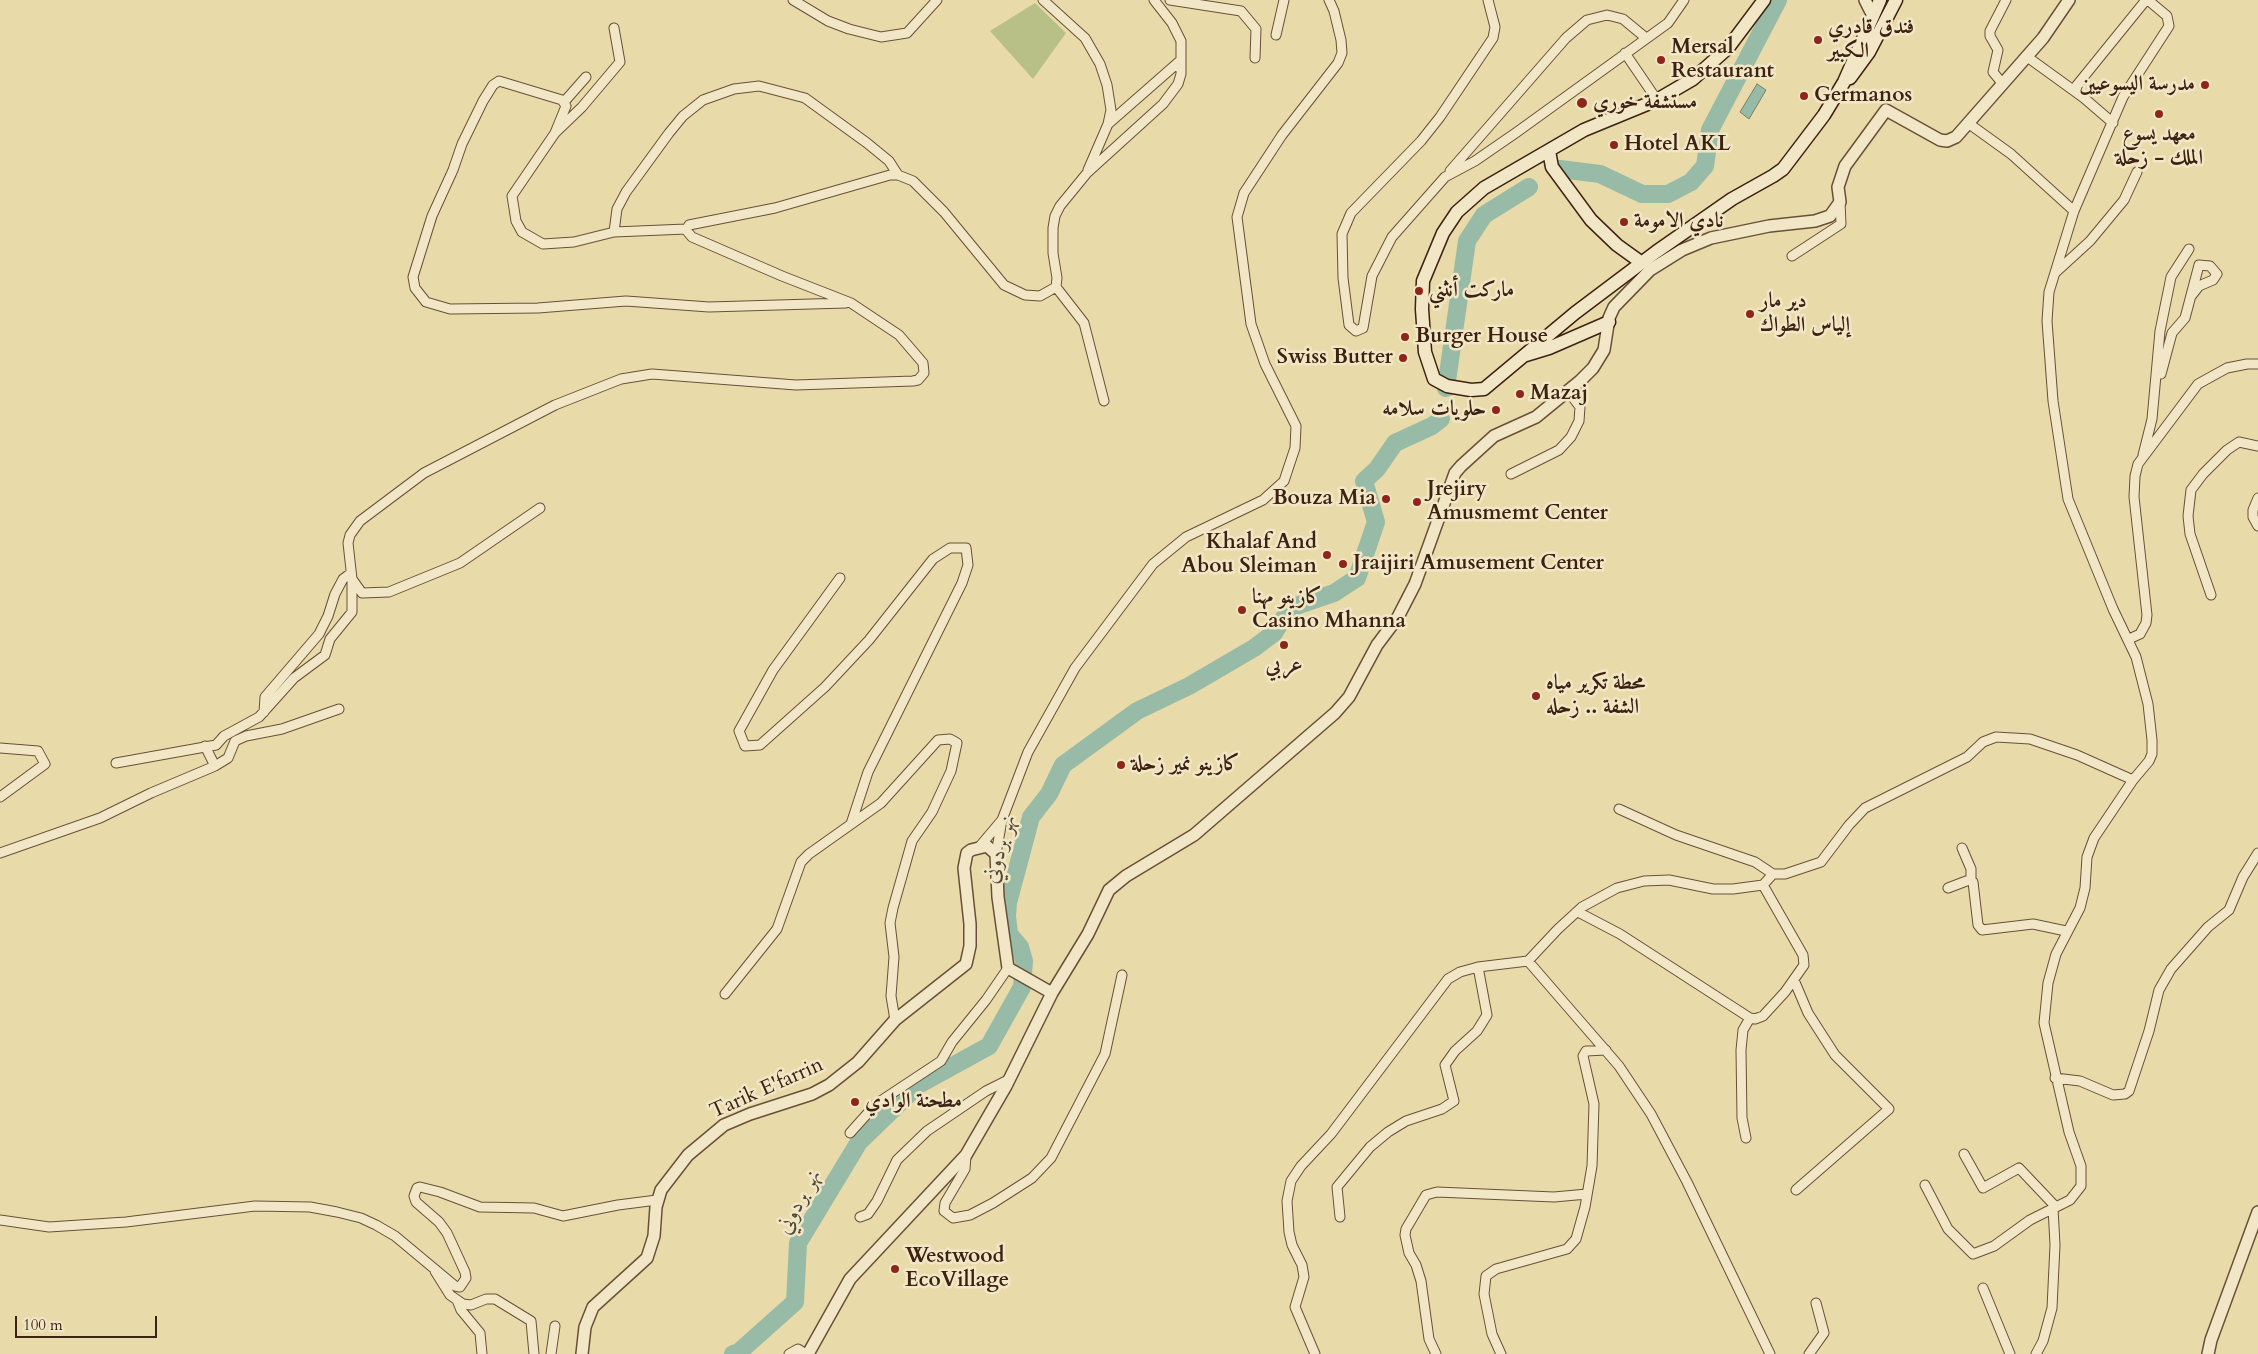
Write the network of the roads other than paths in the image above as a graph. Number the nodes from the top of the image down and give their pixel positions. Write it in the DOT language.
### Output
graph roads {
  1 [pos="793,0"];
  2 [pos="937,0"];
  3 [pos="1043,0"];
  4 [pos="1154,0"];
  5 [pos="1170,0"];
  6 [pos="1284,0"];
  7 [pos="1328,0"];
  8 [pos="1488,0"];
  9 [pos="1684,0"];
  10 [pos="1764,0"];
  11 [pos="1865,0"];
  12 [pos="1880,0"];
  13 [pos="1896,0"];
  14 [pos="2006,0"];
  15 [pos="2069,0"];
  16 [pos="2147,0"];
  17 [pos="1873,16"];
  18 [pos="614,28"];
  19 [pos="1276,35"];
  20 [pos="1646,38"];
  21 [pos="1625,53"];
  22 [pos="2026,56"];
  23 [pos="1255,58"];
  24 [pos="1181,60"];
  25 [pos="586,77"];
  26 [pos="1844,82"];
  27 [pos="2002,83"];
  28 [pos="2073,90"];
  29 [pos="1656,100"];
  30 [pos="564,102"];
  31 [pos="1968,123"];
  32 [pos="2113,123"];
  33 [pos="1108,124"];
  34 [pos="555,134"];
  35 [pos="1549,151"];
  36 [pos="2137,172"];
  37 [pos="1086,173"];
  38 [pos="898,175"];
  39 [pos="1445,177"];
  40 [pos="1840,202"];
  41 [pos="2074,211"];
  42 [pos="686,228"];
  43 [pos="614,232"];
  44 [pos="2189,249"];
  45 [pos="1792,256"];
  46 [pos="1646,267"];
  47 [pos="2054,273"];
  48 [pos="1056,287"];
  49 [pos="2192,295"];
  50 [pos="851,303"];
  51 [pos="1609,322"];
  52 [pos="1521,356"];
  53 [pos="2258,364"];
  54 [pos="2156,386"];
  55 [pos="1568,391"];
  56 [pos="1104,401"];
  57 [pos="2258,446"];
  58 [pos="2142,457"];
  59 [pos="1511,474"];
  60 [pos="2258,498"];
  61 [pos="540,508"];
  62 [pos="2258,526"];
  63 [pos="352,576"];
  64 [pos="840,578"];
  65 [pos="2211,595"];
  66 [pos="2129,639"];
  67 [pos="339,709"];
  68 [pos="264,712"];
  69 [pos="205,746"];
  70 [pos="0,748"];
  71 [pos="116,763"];
  72 [pos="215,766"];
  73 [pos="2133,780"];
  74 [pos="0,798"];
  75 [pos="1619,809"];
  76 [pos="1002,820"];
  77 [pos="851,824"];
  78 [pos="980,846"];
  79 [pos="1962,848"];
  80 [pos="0,852"];
  81 [pos="2258,853"];
  82 [pos="996,854"];
  83 [pos="1773,874"];
  84 [pos="1971,880"];
  85 [pos="1763,885"];
  86 [pos="1948,888"];
  87 [pos="1578,912"];
  88 [pos="2066,932"];
  89 [pos="1528,961"];
  90 [pos="1478,967"];
  91 [pos="1013,972"];
  92 [pos="1122,975"];
  93 [pos="1794,980"];
  94 [pos="1052,993"];
  95 [pos="725,994"];
  96 [pos="1750,1018"];
  97 [pos="895,1020"];
  98 [pos="1606,1050"];
  99 [pos="2055,1078"];
  100 [pos="1008,1080"];
  101 [pos="850,1133"];
  102 [pos="1746,1138"];
  103 [pos="1964,1154"];
  104 [pos="966,1155"];
  105 [pos="1926,1185"];
  106 [pos="1796,1190"];
  107 [pos="1587,1194"];
  108 [pos="657,1200"];
  109 [pos="2054,1207"];
  110 [pos="2258,1212"];
  111 [pos="860,1217"];
  112 [pos="1340,1217"];
  113 [pos="0,1220"];
  114 [pos="431,1264"];
  115 [pos="1983,1288"];
  116 [pos="456,1300"];
  117 [pos="1816,1303"];
  118 [pos="555,1326"];
  119 [pos="482,1354"];
  120 [pos="534,1354"];
  121 [pos="551,1354"];
  122 [pos="582,1354"];
  123 [pos="790,1354"];
  124 [pos="807,1354"];
  125 [pos="1315,1354"];
  126 [pos="1436,1354"];
  127 [pos="1501,1354"];
  128 [pos="1770,1354"];
  129 [pos="1809,1354"];
  130 [pos="2010,1354"];
  131 [pos="2036,1354"];
  132 [pos="2208,1354"];
  1 -- 2 [label="street"];
  3 -- 33 [label="street"];
  4 -- 24 [label="street"];
  5 -- 23 [label="street"];
  6 -- 19 [label="street"];
  7 -- 76 [label="street"];
  8 -- 39 [label="street"];
  9 -- 20 [label="street"];
  10 -- 29 [label="main road"];
  11 -- 17 [label="street"];
  12 -- 17 [label="main road"];
  13 -- 26 [label="main road"];
  14 -- 27 [label="street"];
  15 -- 22 [label="street"];
  16 -- 28 [label="street"];
  16 -- 32 [label="street"];
  17 -- 26 [label="main road"];
  18 -- 34 [label="street"];
  20 -- 21 [label="street"];
  20 -- 39 [label="street"];
  21 -- 29 [label="street"];
  21 -- 39 [label="street"];
  22 -- 27 [label="street"];
  22 -- 28 [label="street"];
  24 -- 33 [label="street"];
  24 -- 37 [label="street"];
  25 -- 30 [label="street"];
  26 -- 46 [label="main road"];
  27 -- 31 [label="street"];
  28 -- 32 [label="street"];
  29 -- 35 [label="main road"];
  30 -- 34 [label="street"];
  30 -- 50 [label="street"];
  31 -- 40 [label="street"];
  31 -- 41 [label="street"];
  32 -- 41 [label="street"];
  33 -- 37 [label="street"];
  34 -- 43 [label="street"];
  35 -- 46 [label="main road"];
  35 -- 52 [label="main road"];
  36 -- 47 [label="street"];
  37 -- 48 [label="street"];
  38 -- 42 [label="street"];
  38 -- 43 [label="street"];
  38 -- 48 [label="street"];
  40 -- 45 [label="street"];
  40 -- 46 [label="street"];
  41 -- 47 [label="street"];
  42 -- 43 [label="street"];
  42 -- 50 [label="street"];
  44 -- 54 [label="street"];
  46 -- 51 [label="street"];
  46 -- 52 [label="main road"];
  47 -- 66 [label="street"];
  48 -- 56 [label="street"];
  49 -- 54 [label="street"];
  50 -- 63 [label="street"];
  51 -- 52 [label="main road"];
  51 -- 55 [label="street"];
  53 -- 58 [label="street"];
  54 -- 58 [label="street"];
  55 -- 59 [label="street"];
  55 -- 94 [label="street"];
  57 -- 65 [label="street"];
  58 -- 66 [label="street"];
  60 -- 62 [label="street"];
  61 -- 63 [label="street"];
  63 -- 68 [label="street"];
  63 -- 68 [label="street"];
  64 -- 77 [label="street"];
  66 -- 73 [label="street"];
  67 -- 72 [label="street"];
  68 -- 69 [label="street"];
  69 -- 71 [label="street"];
  69 -- 72 [label="street"];
  70 -- 74 [label="street"];
  72 -- 80 [label="street"];
  73 -- 83 [label="street"];
  73 -- 88 [label="street"];
  75 -- 83 [label="street"];
  76 -- 78 [label="street"];
  76 -- 82 [label="street"];
  77 -- 95 [label="street"];
  77 -- 97 [label="street"];
  78 -- 82 [label="street"];
  78 -- 97 [label="street, Tarik E'farrin"];
  79 -- 84 [label="street"];
  81 -- 99 [label="street"];
  82 -- 91 [label="street"];
  83 -- 85 [label="street"];
  84 -- 86 [label="street"];
  84 -- 88 [label="street"];
  85 -- 87 [label="street"];
  85 -- 93 [label="street"];
  87 -- 89 [label="street"];
  87 -- 96 [label="street"];
  88 -- 99 [label="street"];
  89 -- 90 [label="street"];
  89 -- 98 [label="street"];
  90 -- 112 [label="street"];
  90 -- 125 [label="street"];
  91 -- 94 [label="street"];
  91 -- 101 [label="street"];
  92 -- 104 [label="street"];
  93 -- 96 [label="street"];
  93 -- 106 [label="street"];
  94 -- 100 [label="street"];
  96 -- 102 [label="street"];
  97 -- 108 [label="street, Tarik E'farrin"];
  98 -- 107 [label="street"];
  98 -- 128 [label="street"];
  99 -- 109 [label="street"];
  100 -- 104 [label="street"];
  100 -- 111 [label="street"];
  103 -- 109 [label="street"];
  104 -- 124 [label="street"];
  105 -- 109 [label="street"];
  107 -- 126 [label="street"];
  107 -- 127 [label="street"];
  108 -- 114 [label="street"];
  108 -- 122 [label="street, Tarik E'farrin"];
  109 -- 131 [label="street"];
  110 -- 132 [label="street"];
  113 -- 114 [label="street"];
  114 -- 116 [label="street"];
  115 -- 130 [label="street"];
  116 -- 119 [label="street"];
  116 -- 120 [label="street"];
  117 -- 129 [label="street"];
  118 -- 121 [label="street"];
  123 -- 124 [label="street"];
}
